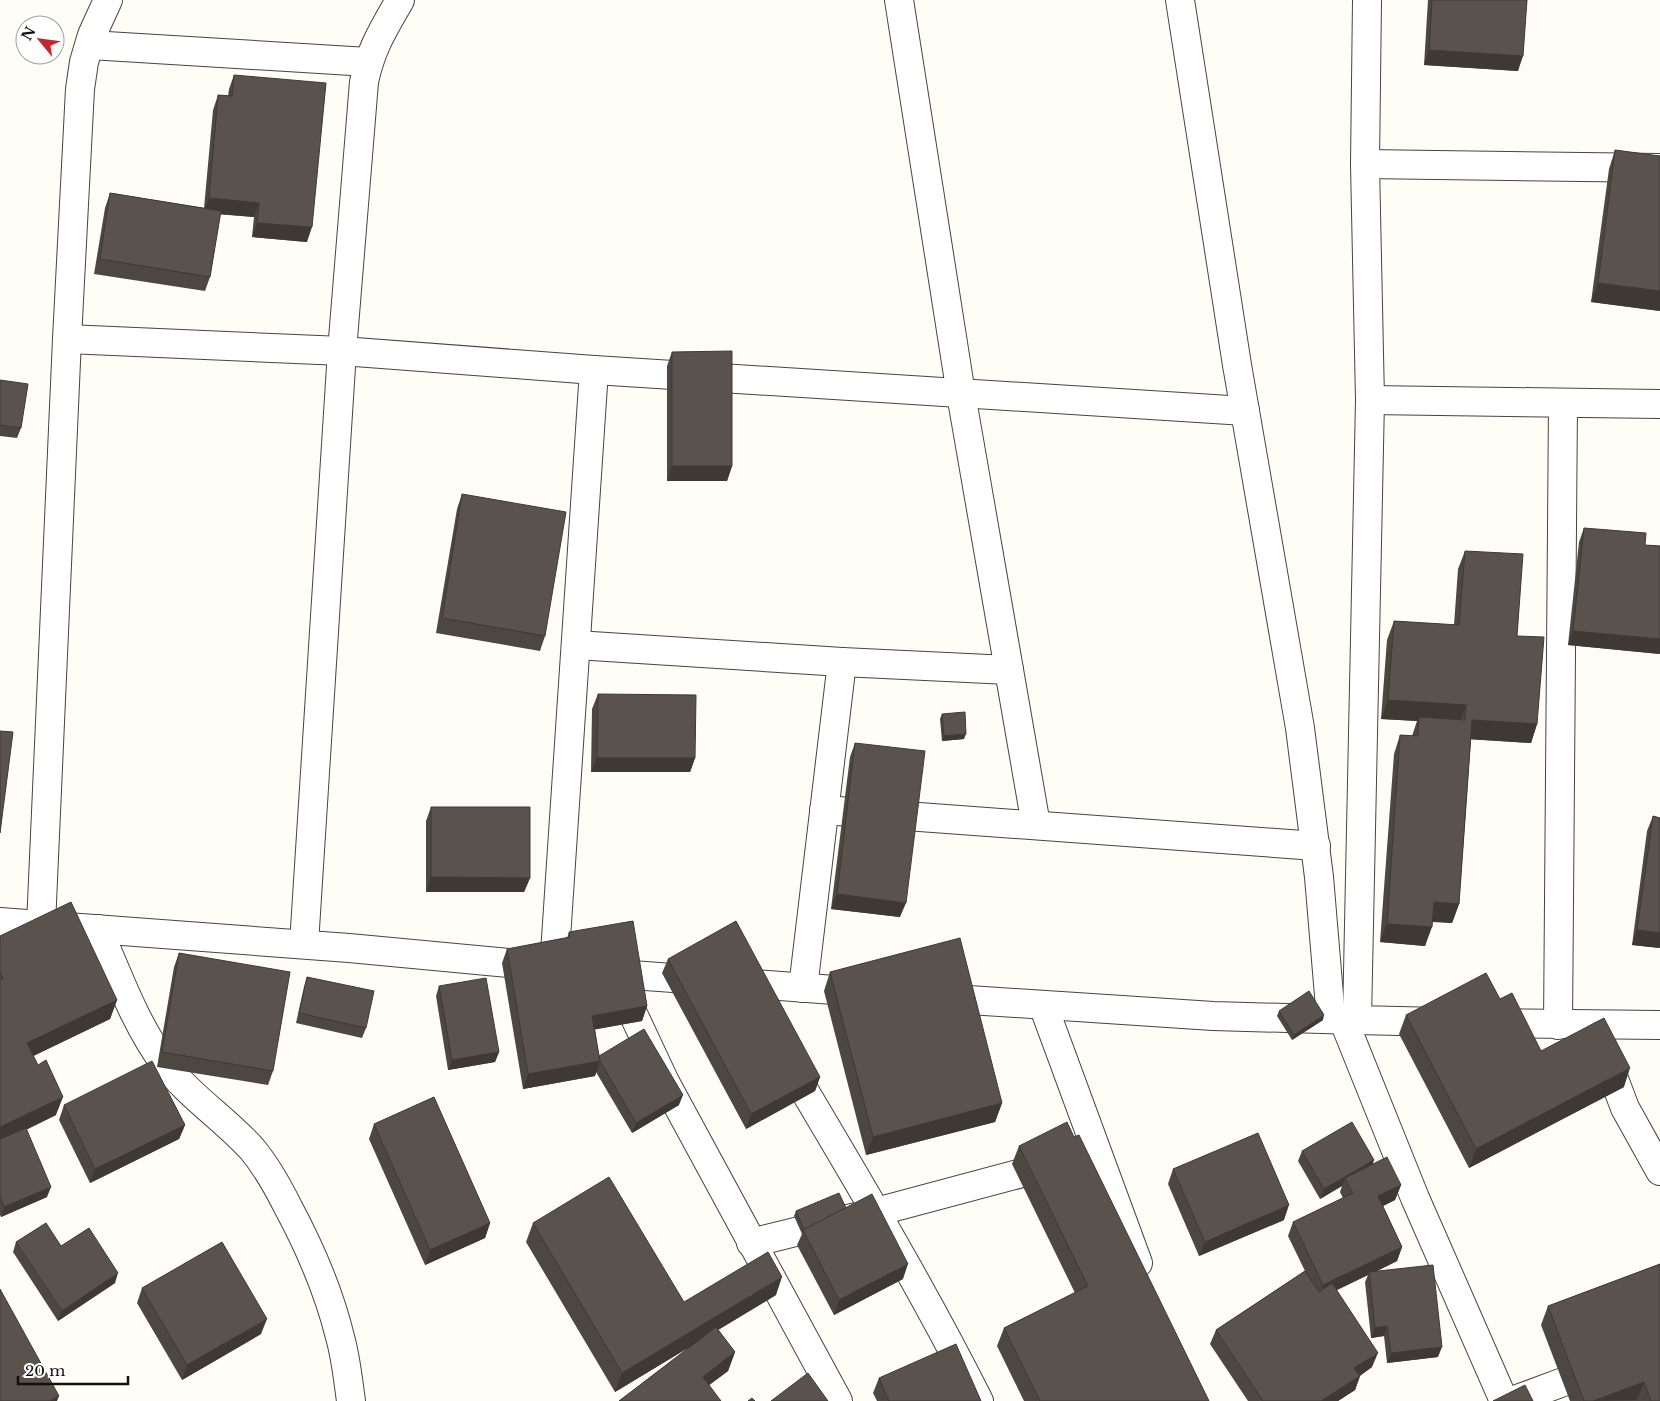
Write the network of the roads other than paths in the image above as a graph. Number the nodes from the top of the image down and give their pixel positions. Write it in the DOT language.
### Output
graph roads {
  1 [pos="108,0"];
  2 [pos="400,0"];
  3 [pos="899,0"];
  4 [pos="1180,0"];
  5 [pos="1367,0"];
  6 [pos="90,45"];
  7 [pos="368,62"];
  8 [pos="1365,164"];
  9 [pos="1660,168"];
  10 [pos="67,339"];
  11 [pos="342,351"];
  12 [pos="594,370"];
  13 [pos="961,394"];
  14 [pos="1370,400"];
  15 [pos="1563,404"];
  16 [pos="1660,404"];
  17 [pos="1245,411"];
  18 [pos="576,645"];
  19 [pos="842,662"];
  20 [pos="1009,670"];
  21 [pos="824,810"];
  22 [pos="1036,825"];
  23 [pos="1316,846"];
  24 [pos="0,922"];
  25 [pos="41,925"];
  26 [pos="98,929"];
  27 [pos="304,944"];
  28 [pos="554,968"];
  29 [pos="615,974"];
  30 [pos="740,984"];
  31 [pos="803,988"];
  32 [pos="890,994"];
  33 [pos="919,996"];
  34 [pos="1043,1005"];
  35 [pos="755,1009"];
  36 [pos="1344,1019"];
  37 [pos="1558,1025"];
  38 [pos="1594,1026"];
  39 [pos="1660,1026"];
  40 [pos="775,1042"];
  41 [pos="1097,1153"];
  42 [pos="1660,1171"];
  43 [pos="876,1212"];
  44 [pos="751,1243"];
  45 [pos="1147,1288"];
  46 [pos="1660,1349"];
  47 [pos="351,1401"];
  48 [pos="838,1401"];
  49 [pos="979,1401"];
  50 [pos="1504,1401"];
  51 [pos="1512,1401"];
  1 -- 6 [label="street"];
  2 -- 7 [label="street"];
  3 -- 13 [label="street"];
  4 -- 17 [label="street"];
  5 -- 8 [label="street"];
  6 -- 7 [label="street"];
  6 -- 10 [label="street"];
  7 -- 11 [label="street"];
  8 -- 9 [label="street"];
  8 -- 14 [label="street"];
  10 -- 11 [label="street"];
  10 -- 25 [label="street"];
  11 -- 12 [label="street"];
  11 -- 27 [label="street"];
  12 -- 13 [label="street"];
  12 -- 18 [label="street"];
  13 -- 17 [label="street"];
  13 -- 20 [label="street"];
  14 -- 15 [label="street"];
  14 -- 36 [label="street"];
  15 -- 16 [label="street"];
  15 -- 37 [label="street"];
  17 -- 23 [label="street"];
  18 -- 19 [label="street"];
  18 -- 28 [label="street"];
  19 -- 20 [label="street"];
  19 -- 21 [label="street"];
  20 -- 22 [label="street"];
  21 -- 22 [label="street"];
  21 -- 31 [label="street"];
  22 -- 23 [label="street"];
  23 -- 36 [label="street"];
  24 -- 25 [label="street"];
  25 -- 26 [label="street"];
  26 -- 27 [label="street"];
  26 -- 47 [label="street"];
  27 -- 28 [label="street"];
  28 -- 29 [label="street"];
  29 -- 30 [label="street"];
  29 -- 44 [label="street"];
  30 -- 31 [label="street"];
  30 -- 35 [label="street"];
  31 -- 32 [label="street"];
  33 -- 34 [label="street"];
  34 -- 36 [label="street"];
  34 -- 41 [label="street"];
  36 -- 37 [label="street"];
  36 -- 50 [label="street"];
  37 -- 38 [label="street"];
  38 -- 39 [label="street"];
  38 -- 42 [label="street"];
  40 -- 43 [label="street"];
  41 -- 43 [label="street"];
  41 -- 45 [label="street"];
  43 -- 44 [label="street"];
  43 -- 49 [label="street"];
  44 -- 48 [label="street"];
  46 -- 51 [label="street"];
}
